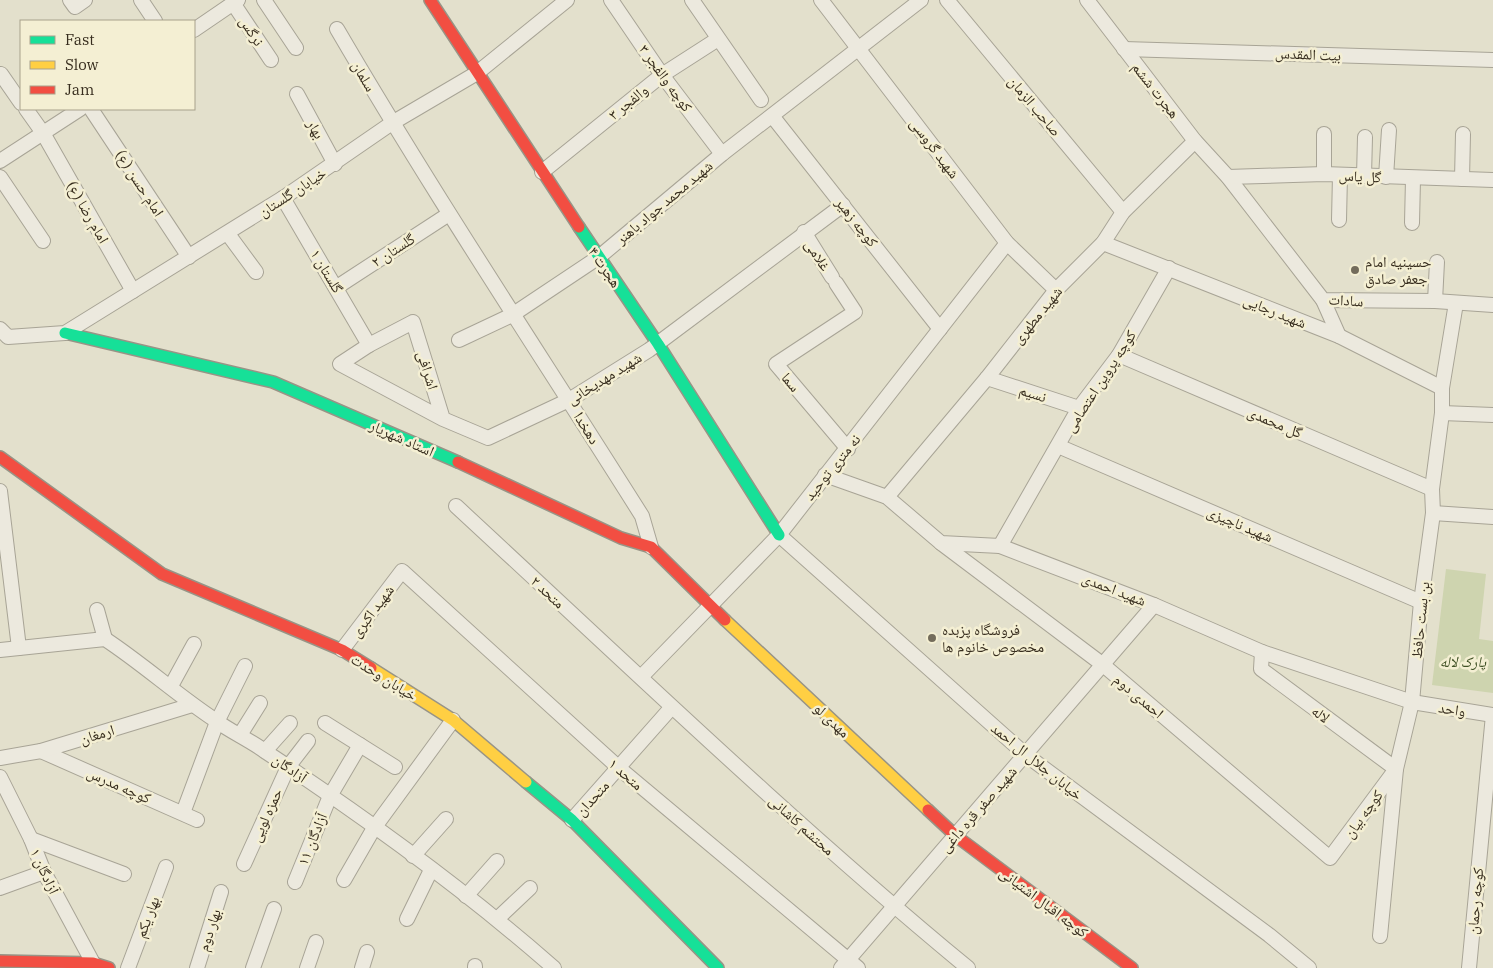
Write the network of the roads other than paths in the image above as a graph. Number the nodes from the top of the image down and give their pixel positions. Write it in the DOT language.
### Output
graph roads {
  1 [pos="141,0"];
  2 [pos="264,0"];
  3 [pos="430,0"];
  4 [pos="567,0"];
  5 [pos="612,0"];
  6 [pos="692,0"];
  7 [pos="821,0"];
  8 [pos="921,0"];
  9 [pos="947,0"];
  10 [pos="1087,0"];
  11 [pos="236,1"];
  12 [pos="154,20"];
  13 [pos="195,29"];
  14 [pos="337,30"];
  15 [pos="718,39"];
  16 [pos="296,48"];
  17 [pos="860,48"];
  18 [pos="1124,49"];
  19 [pos="271,60"];
  20 [pos="1493,60"];
  21 [pos="477,73"];
  22 [pos="1,74"];
  23 [pos="662,75"];
  24 [pos="297,94"];
  25 [pos="761,100"];
  26 [pos="20,102"];
  27 [pos="27,110"];
  28 [pos="78,110"];
  29 [pos="92,110"];
  30 [pos="773,116"];
  31 [pos="392,123"];
  32 [pos="1389,130"];
  33 [pos="43,133"];
  34 [pos="1324,134"];
  35 [pos="1462,134"];
  36 [pos="1365,137"];
  37 [pos="1195,141"];
  38 [pos="722,154"];
  39 [pos="0,161"];
  40 [pos="335,164"];
  41 [pos="542,172"];
  42 [pos="1324,174"];
  43 [pos="1340,175"];
  44 [pos="1364,176"];
  45 [pos="1228,177"];
  46 [pos="1386,177"];
  47 [pos="0,178"];
  48 [pos="1413,178"];
  49 [pos="1462,179"];
  50 [pos="1493,180"];
  51 [pos="283,198"];
  52 [pos="843,205"];
  53 [pos="1123,212"];
  54 [pos="449,214"];
  55 [pos="1339,220"];
  56 [pos="1412,223"];
  57 [pos="804,232"];
  58 [pos="228,234"];
  59 [pos="43,241"];
  60 [pos="1007,243"];
  61 [pos="1103,243"];
  62 [pos="189,257"];
  63 [pos="599,257"];
  64 [pos="1437,262"];
  65 [pos="1169,268"];
  66 [pos="256,272"];
  67 [pos="337,287"];
  68 [pos="133,290"];
  69 [pos="1056,290"];
  70 [pos="1322,300"];
  71 [pos="1435,301"];
  72 [pos="1456,303"];
  73 [pos="1493,305"];
  74 [pos="855,312"];
  75 [pos="512,315"];
  76 [pos="940,330"];
  77 [pos="65,333"];
  78 [pos="3,336"];
  79 [pos="1339,336"];
  80 [pos="459,340"];
  81 [pos="658,344"];
  82 [pos="369,345"];
  83 [pos="1119,355"];
  84 [pos="987,378"];
  85 [pos="1442,388"];
  86 [pos="569,400"];
  87 [pos="1078,408"];
  88 [pos="1442,413"];
  89 [pos="1493,415"];
  90 [pos="443,418"];
  91 [pos="1058,446"];
  92 [pos="848,449"];
  93 [pos="0,457"];
  94 [pos="825,475"];
  95 [pos="1432,489"];
  96 [pos="0,491"];
  97 [pos="887,497"];
  98 [pos="456,506"];
  99 [pos="1433,513"];
  100 [pos="1493,517"];
  101 [pos="779,535"];
  102 [pos="941,543"];
  103 [pos="1000,546"];
  104 [pos="651,547"];
  105 [pos="402,572"];
  106 [pos="1421,602"];
  107 [pos="709,605"];
  108 [pos="1154,605"];
  109 [pos="97,610"];
  110 [pos="105,639"];
  111 [pos="194,644"];
  112 [pos="19,648"];
  113 [pos="0,650"];
  114 [pos="342,650"];
  115 [pos="1262,652"];
  116 [pos="1102,664"];
  117 [pos="245,666"];
  118 [pos="641,677"];
  119 [pos="171,686"];
  120 [pos="1412,702"];
  121 [pos="192,704"];
  122 [pos="260,704"];
  123 [pos="671,708"];
  124 [pos="1493,715"];
  125 [pos="453,720"];
  126 [pos="217,722"];
  127 [pos="290,723"];
  128 [pos="325,723"];
  129 [pos="240,735"];
  130 [pos="308,741"];
  131 [pos="360,745"];
  132 [pos="41,751"];
  133 [pos="265,751"];
  134 [pos="1026,756"];
  135 [pos="0,758"];
  136 [pos="395,766"];
  137 [pos="288,767"];
  138 [pos="619,768"];
  139 [pos="1396,769"];
  140 [pos="0,778"];
  141 [pos="330,796"];
  142 [pos="183,813"];
  143 [pos="197,820"];
  144 [pos="446,820"];
  145 [pos="572,820"];
  146 [pos="374,828"];
  147 [pos="956,836"];
  148 [pos="31,839"];
  149 [pos="413,856"];
  150 [pos="1330,858"];
  151 [pos="497,861"];
  152 [pos="244,864"];
  153 [pos="166,867"];
  154 [pos="431,870"];
  155 [pos="44,872"];
  156 [pos="124,874"];
  157 [pos="344,880"];
  158 [pos="295,882"];
  159 [pos="0,888"];
  160 [pos="530,888"];
  161 [pos="221,892"];
  162 [pos="466,896"];
  163 [pos="892,906"];
  164 [pos="274,909"];
  165 [pos="407,919"];
  166 [pos="497,919"];
  167 [pos="1380,936"];
  168 [pos="316,942"];
  169 [pos="367,952"];
  170 [pos="0,961"];
  171 [pos="93,963"];
  172 [pos="844,963"];
  173 [pos="109,968"];
  174 [pos="128,968"];
  175 [pos="197,968"];
  176 [pos="252,968"];
  177 [pos="307,968"];
  178 [pos="362,968"];
  179 [pos="554,968"];
  180 [pos="718,968"];
  181 [pos="858,968"];
  182 [pos="968,968"];
  183 [pos="1132,968"];
  184 [pos="1310,968"];
  185 [pos="1469,968"];
  1 -- 12 [label="street"];
  2 -- 16 [label="street"];
  3 -- 21 [label="street, هجرت ۴"];
  4 -- 21 [label="street, خیابان گلستان"];
  5 -- 23 [label="street, کوچه والفجر ۳"];
  6 -- 15 [label="street"];
  7 -- 17 [label="street, شهید گروسی"];
  8 -- 17 [label="street, شهید محمد جواد باهنر"];
  9 -- 53 [label="street, صاحب الزمان"];
  10 -- 18 [label="street, هجرت ششم"];
  11 -- 13 [label="street"];
  11 -- 19 [label="street, نرگس"];
  14 -- 31 [label="street, سلمان"];
  15 -- 23 [label="street, والفجر ۳"];
  15 -- 25 [label="street"];
  17 -- 30 [label="street, شهید محمد جواد باهنر"];
  17 -- 60 [label="street, شهید گروسی"];
  18 -- 20 [label="street, بیت المقدس"];
  18 -- 37 [label="street, هجرت ششم"];
  21 -- 31 [label="street, خیابان گلستان"];
  21 -- 41 [label="street, هجرت ۴"];
  22 -- 26 [label="street"];
  23 -- 38 [label="street, کوچه والفجر ۳"];
  23 -- 41 [label="street, والفجر ۳"];
  24 -- 40 [label="street, بهار"];
  27 -- 33 [label="street, امام رضا (ع)"];
  28 -- 33 [label="street"];
  29 -- 62 [label="street, امام حسن (ع)"];
  30 -- 38 [label="street, شهید محمد جواد باهنر"];
  30 -- 52 [label="street, کوچه زهیر"];
  31 -- 40 [label="street, خیابان گلستان"];
  31 -- 54 [label="street"];
  32 -- 46 [label="street"];
  33 -- 39 [label="street"];
  33 -- 68 [label="street, امام رضا (ع)"];
  34 -- 42 [label="street"];
  35 -- 49 [label="street"];
  36 -- 44 [label="street"];
  37 -- 45 [label="street, هجرت ششم"];
  37 -- 53 [label="street, شهید مطهری"];
  38 -- 63 [label="street, شهید محمد جواد باهنر"];
  40 -- 51 [label="street, خیابان گلستان"];
  41 -- 63 [label="street, هجرت ۴"];
  42 -- 43 [label="street, گل یاس"];
  42 -- 45 [label="street, گل یاس"];
  43 -- 44 [label="street, گل یاس"];
  43 -- 55 [label="street"];
  44 -- 46 [label="street, گل یاس"];
  45 -- 70 [label="street, سادات"];
  46 -- 48 [label="street, گل یاس"];
  47 -- 59 [label="street"];
  48 -- 49 [label="street, گل یاس"];
  48 -- 56 [label="street"];
  49 -- 50 [label="street, گل یاس"];
  51 -- 58 [label="street, خیابان گلستان"];
  51 -- 67 [label="street, گلستان ۱"];
  52 -- 57 [label="street, شهید مهدیخانی"];
  52 -- 76 [label="street, کوچه زهیر"];
  53 -- 61 [label="street, شهید مطهری"];
  54 -- 67 [label="street, گلستان ۲"];
  54 -- 75 [label="street"];
  57 -- 74 [label="street, غلامی"];
  57 -- 81 [label="street, شهید مهدیخانی"];
  58 -- 62 [label="street, خیابان گلستان"];
  58 -- 66 [label="street"];
  60 -- 69 [label="street, شهید گروسی"];
  60 -- 76 [label="street, نه متری توحید"];
  61 -- 65 [label="street, شهید رجایی"];
  61 -- 69 [label="street, شهید مطهری"];
  62 -- 68 [label="street, خیابان گلستان"];
  63 -- 75 [label="street, شهید محمد جواد باهنر"];
  63 -- 81 [label="street, هجرت ۴"];
  64 -- 71 [label="street"];
  65 -- 79 [label="street, شهید رجایی"];
  65 -- 83 [label="street, کوچه پروین اعتصامی"];
  67 -- 82 [label="street, گلستان ۱"];
  68 -- 77 [label="street, خیابان گلستان"];
  69 -- 84 [label="street, شهید مطهری"];
  70 -- 71 [label="street, سادات"];
  70 -- 79 [label="street"];
  71 -- 72 [label="street, سادات"];
  72 -- 73 [label="street, سادات"];
  72 -- 85 [label="street, بن بست حافظ"];
  74 -- 92 [label="street, سما"];
  75 -- 80 [label="street, شهید محمد جواد باهنر"];
  75 -- 86 [label="street, دهخدا"];
  76 -- 92 [label="street, نه متری توحید"];
  77 -- 78 [label="street, خیابان گلستان"];
  77 -- 104 [label="street, استاد شهریار"];
  79 -- 85 [label="street, شهید رجایی"];
  81 -- 86 [label="street, شهید مهدیخانی"];
  81 -- 101 [label="street, هجرت ۴"];
  82 -- 90 [label="street, اشرافی"];
  82 -- 90 [label="street, شهید مهدیخانی"];
  83 -- 87 [label="street, کوچه پروین اعتصامی"];
  83 -- 95 [label="street, گل محمدی"];
  84 -- 87 [label="street, نسیم"];
  84 -- 97 [label="street, شهید مطهری"];
  85 -- 88 [label="street, بن بست حافظ"];
  86 -- 90 [label="street, شهید مهدیخانی"];
  86 -- 104 [label="street, دهخدا"];
  87 -- 91 [label="street, کوچه پروین اعتصامی"];
  88 -- 89 [label="street"];
  88 -- 95 [label="street, بن بست حافظ"];
  91 -- 103 [label="street, کوچه پروین اعتصامی"];
  91 -- 106 [label="street, شهید ناچیزی"];
  92 -- 94 [label="street, نه متری توحید"];
  93 -- 114 [label="street, خیابان وحدت"];
  94 -- 97 [label="street"];
  94 -- 101 [label="street, نه متری توحید"];
  95 -- 99 [label="street, بن بست حافظ"];
  96 -- 112 [label="street"];
  97 -- 102 [label="street"];
  98 -- 118 [label="street, متحد ۲"];
  99 -- 100 [label="street"];
  99 -- 106 [label="street, بن بست حافظ"];
  101 -- 107 [label="street, نه متری توحید"];
  101 -- 134 [label="street, خیابان جلال ال احمد"];
  102 -- 103 [label="street, شهید احمدی"];
  102 -- 116 [label="street, احمدی دوم"];
  103 -- 108 [label="street, شهید احمدی"];
  104 -- 107 [label="street, استاد شهریار"];
  105 -- 114 [label="street, شهید اکبری"];
  105 -- 138 [label="street, متحد ۱"];
  106 -- 120 [label="street, بن بست حافظ"];
  107 -- 118 [label="street, نه متری توحید"];
  107 -- 147 [label="street, مهدی لو"];
  108 -- 115 [label="street, شهید احمدی"];
  108 -- 116 [label="street, شهید صفر قره داغی"];
  109 -- 110 [label="street"];
  110 -- 112 [label="street"];
  110 -- 119 [label="street, آزادگان"];
  111 -- 119 [label="street"];
  112 -- 113 [label="street"];
  114 -- 125 [label="street, خیابان وحدت"];
  115 -- 120 [label="street, شهید احمدی"];
  115 -- 139 [label="street, لاله"];
  116 -- 134 [label="street, شهید صفر قره داغی"];
  116 -- 150 [label="street, احمدی دوم"];
  117 -- 126 [label="street"];
  118 -- 123 [label="street, محتشم کاشانی"];
  119 -- 121 [label="street, آزادگان"];
  120 -- 124 [label="street, واحد"];
  120 -- 139 [label="street, بن بست حافظ"];
  121 -- 126 [label="street, آزادگان"];
  121 -- 132 [label="street, ارمغان"];
  122 -- 129 [label="street"];
  123 -- 138 [label="street, متحدان"];
  123 -- 163 [label="street, محتشم کاشانی"];
  124 -- 185 [label="street, کوچه رحمان"];
  125 -- 145 [label="street, خیابان وحدت"];
  125 -- 146 [label="street"];
  126 -- 129 [label="street, آزادگان"];
  126 -- 142 [label="street"];
  127 -- 133 [label="street"];
  128 -- 131 [label="street"];
  129 -- 133 [label="street, آزادگان"];
  130 -- 137 [label="street, حمزه لویی"];
  131 -- 136 [label="street"];
  131 -- 141 [label="street, آزادگان ۱۱"];
  132 -- 135 [label="street, ارمغان"];
  132 -- 142 [label="street, کوچه مدرس"];
  133 -- 137 [label="street, آزادگان"];
  134 -- 147 [label="street, شهید صفر قره داغی"];
  134 -- 184 [label="street, خیابان جلال ال احمد"];
  137 -- 141 [label="street, آزادگان"];
  137 -- 152 [label="street, حمزه لویی"];
  138 -- 145 [label="street, متحدان"];
  138 -- 172 [label="street, متحد ۱"];
  139 -- 150 [label="street, کوچه بیان"];
  139 -- 167 [label="street, بن بست حافظ"];
  140 -- 148 [label="street, آزادگان ۱"];
  141 -- 146 [label="street, آزادگان"];
  141 -- 158 [label="street, آزادگان ۱۱"];
  142 -- 143 [label="street, کوچه مدرس"];
  144 -- 149 [label="street"];
  145 -- 180 [label="street, خیابان وحدت"];
  146 -- 149 [label="street, آزادگان"];
  146 -- 157 [label="street"];
  147 -- 163 [label="street, شهید صفر قره داغی"];
  147 -- 183 [label="street, کوچه اقبال اشتیانی"];
  148 -- 155 [label="street, آزادگان ۱"];
  148 -- 156 [label="street"];
  149 -- 154 [label="street, آزادگان"];
  151 -- 162 [label="street"];
  153 -- 174 [label="street, بهار یکم"];
  154 -- 162 [label="street, آزادگان"];
  154 -- 165 [label="street"];
  155 -- 159 [label="street"];
  155 -- 171 [label="street, آزادگان ۱"];
  160 -- 166 [label="street"];
  161 -- 175 [label="street, بهار دوم"];
  162 -- 166 [label="street, آزادگان"];
  163 -- 172 [label="street, شهید صفر قره داغی"];
  163 -- 182 [label="street, محتشم کاشانی"];
  164 -- 176 [label="street"];
  166 -- 179 [label="street, آزادگان"];
  168 -- 177 [label="street"];
  169 -- 178 [label="street"];
  170 -- 171 [label="street"];
  171 -- 173 [label="street"];
  172 -- 181 [label="street, متحد ۱"];
}
